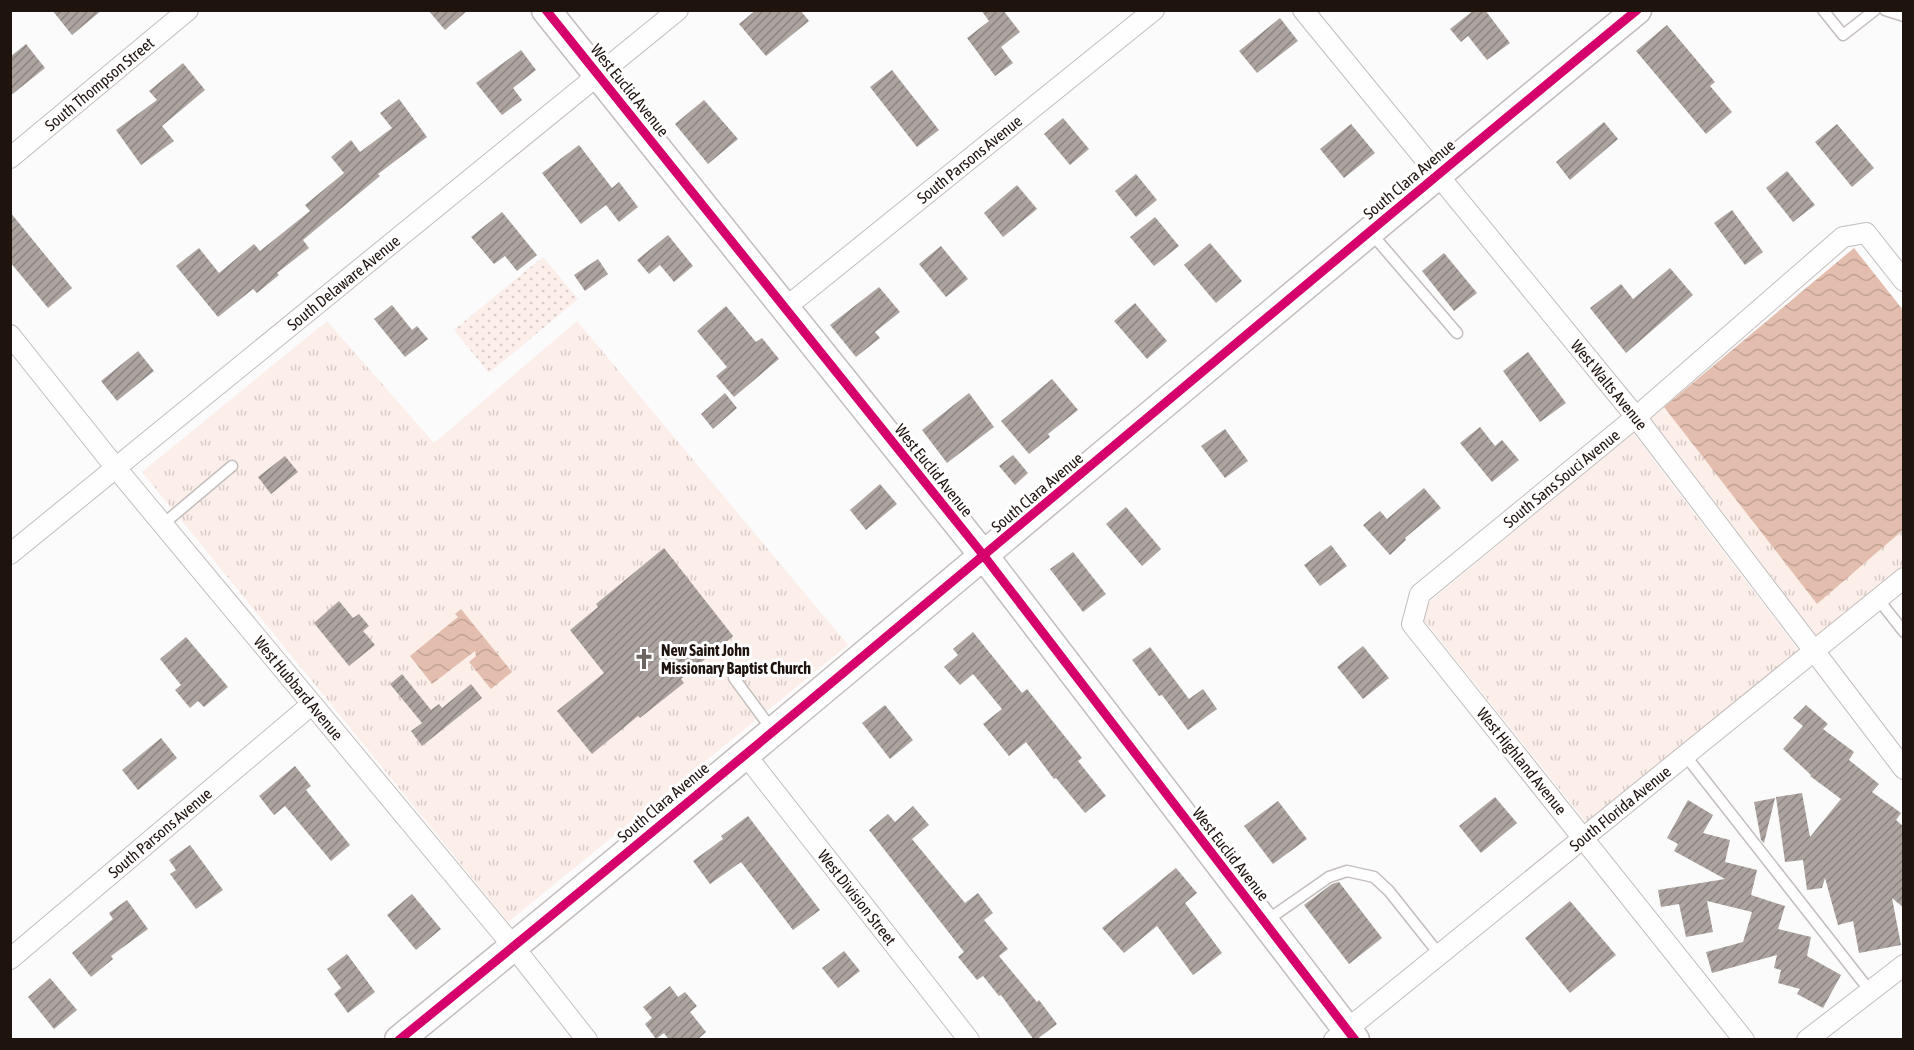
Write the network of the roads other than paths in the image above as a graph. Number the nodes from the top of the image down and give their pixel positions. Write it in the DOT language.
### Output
graph roads {
  1 [pos="188,10"];
  2 [pos="546,10"];
  3 [pos="678,10"];
  4 [pos="1154,10"];
  5 [pos="1303,10"];
  6 [pos="1637,10"];
  7 [pos="1823,10"];
  8 [pos="1875,10"];
  9 [pos="1885,10"];
  10 [pos="1904,16"];
  11 [pos="599,75"];
  12 [pos="10,158"];
  13 [pos="1436,175"];
  14 [pos="1369,232"];
  15 [pos="1904,281"];
  16 [pos="785,308"];
  17 [pos="1457,333"];
  18 [pos="10,335"];
  19 [pos="1636,417"];
  20 [pos="232,466"];
  21 [pos="116,468"];
  22 [pos="162,525"];
  23 [pos="10,554"];
  24 [pos="984,556"];
  25 [pos="1904,578"];
  26 [pos="1878,599"];
  27 [pos="1412,624"];
  28 [pos="1904,632"];
  29 [pos="1814,652"];
  30 [pos="734,678"];
  31 [pos="311,705"];
  32 [pos="773,730"];
  33 [pos="745,754"];
  34 [pos="1685,755"];
  35 [pos="1904,769"];
  36 [pos="1584,837"];
  37 [pos="1265,922"];
  38 [pos="513,946"];
  39 [pos="1440,954"];
  40 [pos="10,959"];
  41 [pos="1904,965"];
  42 [pos="1870,991"];
  43 [pos="1345,1036"];
  44 [pos="399,1040"];
  45 [pos="587,1040"];
  46 [pos="969,1040"];
  47 [pos="1744,1040"];
  48 [pos="1807,1040"];
  1 -- 12 [label="street, South Thompson Street"];
  2 -- 11 [label="street, West Euclid Avenue"];
  3 -- 11 [label="street, South Delaware Avenue"];
  4 -- 16 [label="street, South Parsons Avenue"];
  5 -- 13 [label="street, West Walts Avenue"];
  6 -- 13 [label="street, South Clara Avenue"];
  7 -- 8 [label="lane"];
  9 -- 10 [label="lane"];
  11 -- 16 [label="street, West Euclid Avenue"];
  11 -- 21 [label="street, South Delaware Avenue"];
  13 -- 14 [label="street, South Clara Avenue"];
  13 -- 19 [label="street, West Walts Avenue"];
  14 -- 17 [label="lane"];
  14 -- 24 [label="street, South Clara Avenue"];
  15 -- 19 [label="street, South Sans Souci Avenue"];
  16 -- 24 [label="street, West Euclid Avenue"];
  18 -- 21 [label="street, West Hubbard Avenue"];
  19 -- 27 [label="street, South Sans Souci Avenue"];
  19 -- 29 [label="street, West Walts Avenue"];
  20 -- 22 [label="lane"];
  21 -- 22 [label="street, West Hubbard Avenue"];
  21 -- 23 [label="street, South Delaware Avenue"];
  22 -- 31 [label="street, West Hubbard Avenue"];
  24 -- 32 [label="street, South Clara Avenue"];
  24 -- 37 [label="street, West Euclid Avenue"];
  25 -- 26 [label="street, South Florida Avenue"];
  26 -- 28 [label="lane"];
  26 -- 29 [label="street, South Florida Avenue"];
  27 -- 36 [label="street, West Highland Avenue"];
  29 -- 34 [label="street, South Florida Avenue"];
  29 -- 35 [label="street, West Walts Avenue"];
  30 -- 32 [label="lane"];
  31 -- 38 [label="street, West Hubbard Avenue"];
  31 -- 40 [label="street, South Parsons Avenue"];
  32 -- 33 [label="street, South Clara Avenue"];
  33 -- 38 [label="street, South Clara Avenue"];
  33 -- 46 [label="street, West Division Street"];
  34 -- 36 [label="street, South Florida Avenue"];
  34 -- 42 [label="lane"];
  36 -- 39 [label="street, South Florida Avenue"];
  36 -- 47 [label="street, West Highland Avenue"];
  37 -- 39 [label="lane"];
  37 -- 43 [label="street, West Euclid Avenue"];
  38 -- 44 [label="street, South Clara Avenue"];
  38 -- 45 [label="street, West Hubbard Avenue"];
  39 -- 43 [label="street, South Florida Avenue"];
  41 -- 42 [label="street"];
  42 -- 48 [label="street"];
}
